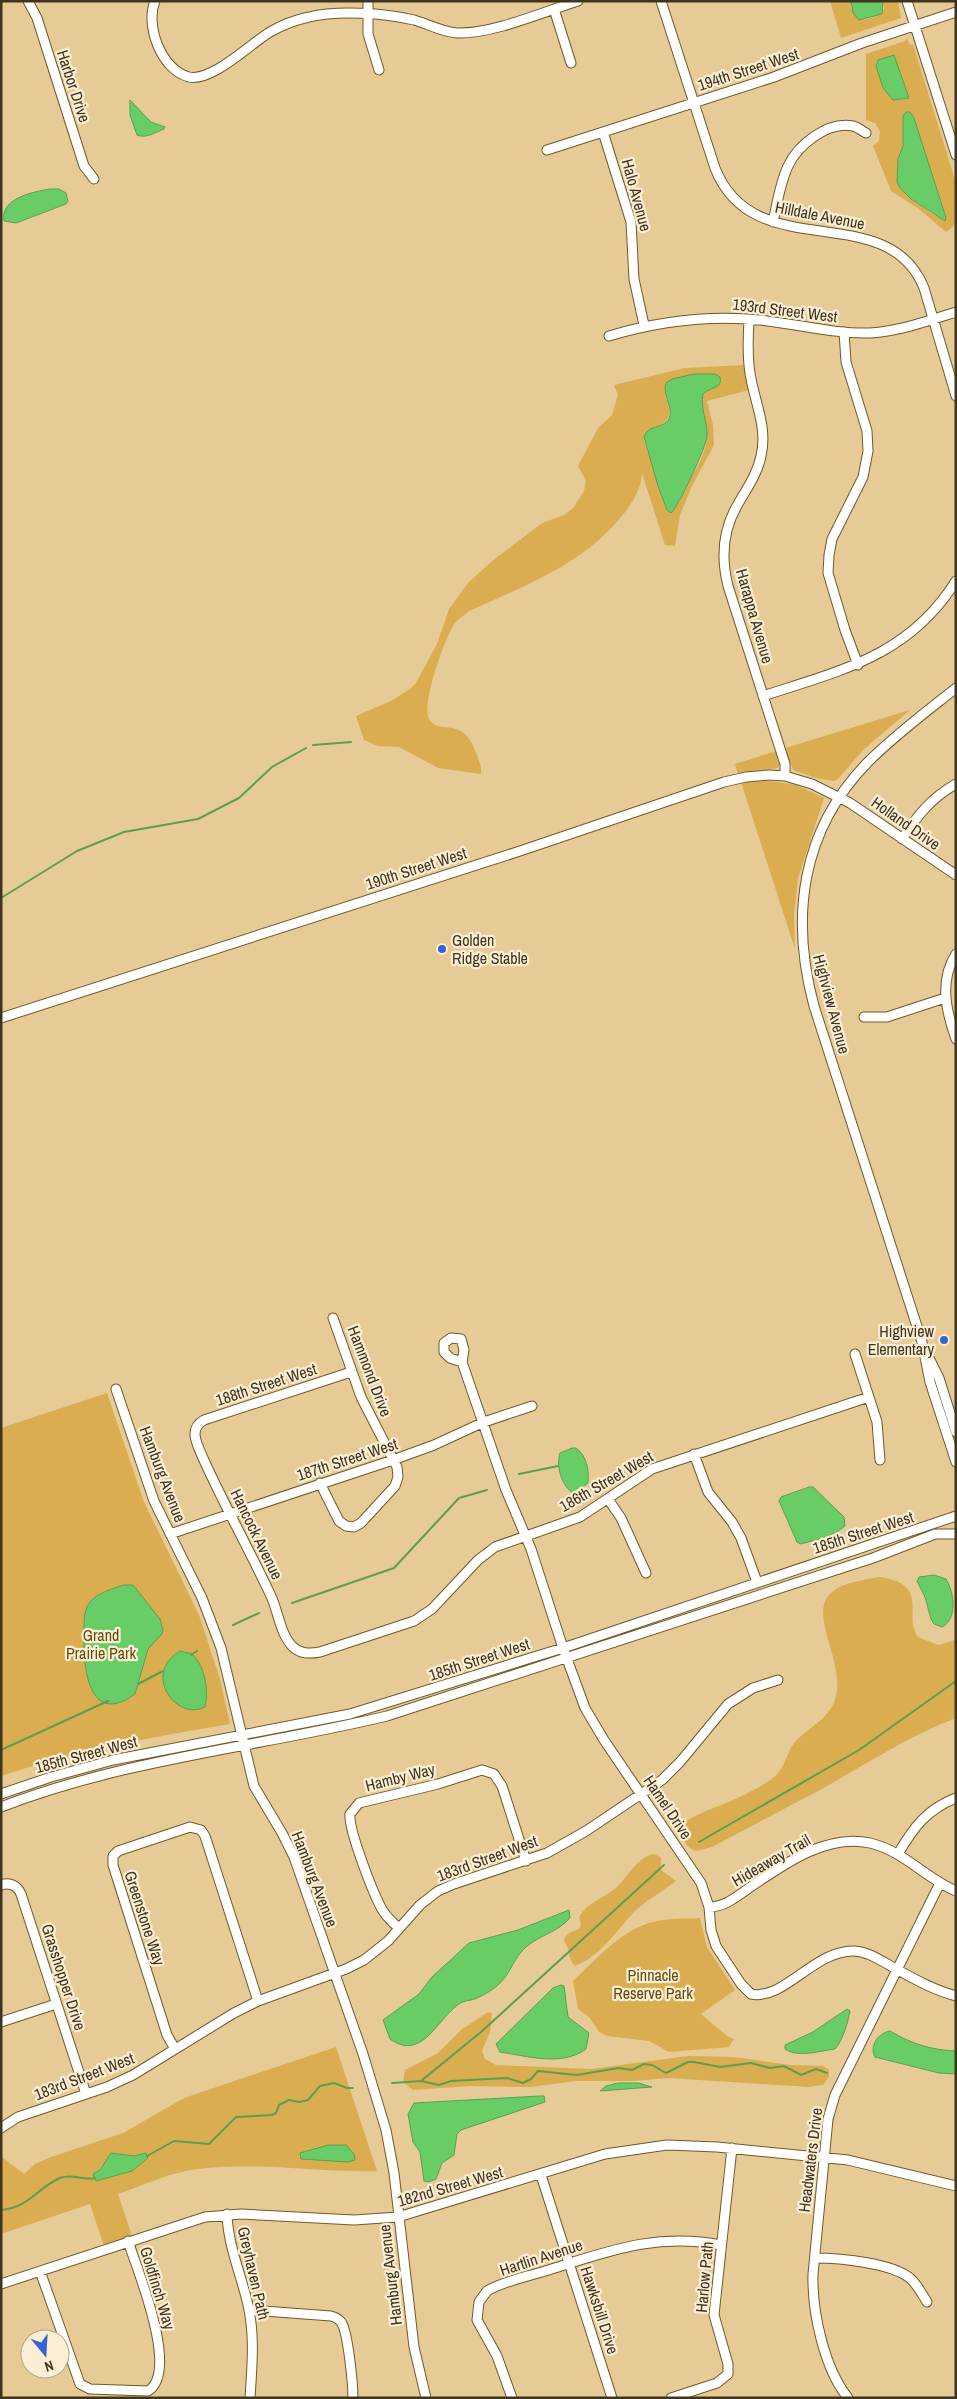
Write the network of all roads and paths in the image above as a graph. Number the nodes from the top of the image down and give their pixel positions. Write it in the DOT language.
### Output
graph roads {
  1 [pos="28,1"];
  2 [pos="155,1"];
  3 [pos="368,1"];
  4 [pos="578,1"];
  5 [pos="661,1"];
  6 [pos="907,1"];
  7 [pos="554,9"];
  8 [pos="956,12"];
  9 [pos="368,15"];
  10 [pos="914,25"];
  11 [pos="571,63"];
  12 [pos="379,70"];
  13 [pos="693,102"];
  14 [pos="603,132"];
  15 [pos="866,133"];
  16 [pos="547,150"];
  17 [pos="956,155"];
  18 [pos="94,179"];
  19 [pos="773,222"];
  20 [pos="956,312"];
  21 [pos="934,319"];
  22 [pos="749,320"];
  23 [pos="644,325"];
  24 [pos="844,332"];
  25 [pos="609,336"];
  26 [pos="956,396"];
  27 [pos="956,581"];
  28 [pos="858,665"];
  29 [pos="956,688"];
  30 [pos="763,696"];
  31 [pos="785,776"];
  32 [pos="956,784"];
  33 [pos="839,798"];
  34 [pos="902,840"];
  35 [pos="956,875"];
  36 [pos="956,954"];
  37 [pos="945,998"];
  38 [pos="864,1017"];
  39 [pos="1,1018"];
  40 [pos="956,1039"];
  41 [pos="333,1318"];
  42 [pos="922,1342"];
  43 [pos="855,1354"];
  44 [pos="462,1362"];
  45 [pos="351,1372"];
  46 [pos="116,1389"];
  47 [pos="869,1397"];
  48 [pos="532,1406"];
  49 [pos="484,1422"];
  50 [pos="195,1430"];
  51 [pos="956,1432"];
  52 [pos="694,1454"];
  53 [pos="393,1460"];
  54 [pos="880,1460"];
  55 [pos="956,1462"];
  56 [pos="320,1483"];
  57 [pos="608,1499"];
  58 [pos="231,1514"];
  59 [pos="956,1516"];
  60 [pos="170,1534"];
  61 [pos="956,1534"];
  62 [pos="526,1535"];
  63 [pos="646,1573"];
  64 [pos="757,1582"];
  65 [pos="563,1648"];
  66 [pos="296,1650"];
  67 [pos="566,1658"];
  68 [pos="778,1680"];
  69 [pos="242,1734"];
  70 [pos="245,1746"];
  71 [pos="1,1794"];
  72 [pos="641,1794"];
  73 [pos="956,1798"];
  74 [pos="1,1807"];
  75 [pos="898,1854"];
  76 [pos="526,1861"];
  77 [pos="940,1883"];
  78 [pos="1,1885"];
  79 [pos="956,1892"];
  80 [pos="709,1908"];
  81 [pos="399,1928"];
  82 [pos="896,1969"];
  83 [pos="334,1973"];
  84 [pos="956,1996"];
  85 [pos="258,2001"];
  86 [pos="56,2004"];
  87 [pos="1,2022"];
  88 [pos="175,2050"];
  89 [pos="86,2094"];
  90 [pos="1,2128"];
  91 [pos="732,2148"];
  92 [pos="823,2158"];
  93 [pos="541,2175"];
  94 [pos="956,2186"];
  95 [pos="227,2214"];
  96 [pos="398,2217"];
  97 [pos="128,2242"];
  98 [pos="721,2245"];
  99 [pos="815,2258"];
  100 [pos="570,2264"];
  101 [pos="40,2271"];
  102 [pos="1,2284"];
  103 [pos="927,2302"];
  104 [pos="250,2310"];
  105 [pos="250,2398"];
  106 [pos="353,2398"];
  107 [pos="426,2398"];
  108 [pos="512,2398"];
  109 [pos="612,2398"];
  110 [pos="671,2398"];
  111 [pos="848,2398"];
  1 -- 18 [label="street, Harbor Drive"];
  2 -- 9 [label="street"];
  3 -- 9 [label="street"];
  4 -- 7 [label="street"];
  5 -- 13 [label="street, Hilldale Avenue"];
  6 -- 10 [label="street"];
  7 -- 9 [label="street"];
  7 -- 11 [label="street"];
  8 -- 10 [label="street, 194th Street West"];
  9 -- 12 [label="street"];
  10 -- 13 [label="street, 194th Street West"];
  10 -- 17 [label="street"];
  13 -- 14 [label="street, 194th Street West"];
  13 -- 19 [label="street, Hilldale Avenue"];
  14 -- 16 [label="street, 194th Street West"];
  14 -- 23 [label="street, Halo Avenue"];
  15 -- 19 [label="street"];
  19 -- 21 [label="street, Hilldale Avenue"];
  20 -- 21 [label="street, 193rd Street West"];
  21 -- 24 [label="street, 193rd Street West"];
  21 -- 26 [label="street, Hilldale Avenue"];
  22 -- 23 [label="street, 193rd Street West"];
  22 -- 24 [label="street, 193rd Street West"];
  22 -- 30 [label="street, Harappa Avenue"];
  23 -- 25 [label="street, 193rd Street West"];
  24 -- 28 [label="street"];
  27 -- 28 [label="street"];
  28 -- 30 [label="street"];
  29 -- 33 [label="street, Highview Avenue"];
  30 -- 31 [label="street, Harappa Avenue"];
  31 -- 33 [label="street, 190th Street West"];
  31 -- 39 [label="street, 190th Street West"];
  32 -- 34 [label="street"];
  33 -- 34 [label="street, Holland Drive"];
  33 -- 42 [label="street, Highview Avenue"];
  34 -- 35 [label="street, Holland Drive"];
  36 -- 37 [label="street"];
  37 -- 38 [label="street"];
  37 -- 40 [label="street"];
  41 -- 45 [label="street, Hammond Drive"];
  42 -- 51 [label="street, Highview Avenue"];
  42 -- 55 [label="street, Highview Avenue"];
  43 -- 47 [label="street"];
  44 -- 49 [label="street, Hamel Drive"];
  45 -- 50 [label="street, 188th Street West"];
  45 -- 53 [label="street, Hammond Drive"];
  46 -- 60 [label="street, Hamburg Avenue"];
  47 -- 52 [label="street, 186th Street West"];
  47 -- 54 [label="street"];
  48 -- 49 [label="street, 187th Street West"];
  49 -- 53 [label="street, 187th Street West"];
  49 -- 62 [label="street, Hamel Drive"];
  50 -- 58 [label="street, Hancock Avenue"];
  52 -- 57 [label="street, 186th Street West"];
  52 -- 64 [label="street"];
  53 -- 56 [label="street, 187th Street West"];
  53 -- 56 [label="street"];
  56 -- 58 [label="street, 187th Street West"];
  57 -- 62 [label="street, 186th Street West"];
  57 -- 63 [label="street"];
  58 -- 60 [label="street, 187th Street West"];
  58 -- 66 [label="street, Hancock Avenue"];
  59 -- 64 [label="street, 185th Street West"];
  60 -- 69 [label="street, Hamburg Avenue"];
  61 -- 67 [label="street, 185th Street West"];
  62 -- 65 [label="street, Hamel Drive"];
  62 -- 66 [label="street, 186th Street West"];
  64 -- 65 [label="street, 185th Street West"];
  65 -- 67 [label="street, Hamel Drive"];
  65 -- 69 [label="street, 185th Street West"];
  67 -- 70 [label="street, 185th Street West"];
  67 -- 72 [label="street, Hamel Drive"];
  68 -- 72 [label="street, 183rd Street West"];
  69 -- 70 [label="street, Hamburg Avenue"];
  69 -- 71 [label="street, 185th Street West"];
  70 -- 74 [label="street, 185th Street West"];
  70 -- 83 [label="street, Hamburg Avenue"];
  72 -- 76 [label="street, 183rd Street West"];
  72 -- 80 [label="street, Hamel Drive"];
  73 -- 75 [label="street"];
  75 -- 77 [label="street, Hideaway Trail"];
  75 -- 80 [label="street, Hideaway Trail"];
  76 -- 81 [label="street, 183rd Street West"];
  76 -- 81 [label="street, Hamby Way"];
  77 -- 79 [label="street, Hideaway Trail"];
  77 -- 82 [label="street, Headwaters Drive"];
  78 -- 86 [label="street, Grasshopper Drive"];
  80 -- 82 [label="street, Hamel Drive"];
  81 -- 83 [label="street, 183rd Street West"];
  82 -- 84 [label="street, Hamel Drive"];
  82 -- 92 [label="street, Headwaters Drive"];
  83 -- 85 [label="street, 183rd Street West"];
  83 -- 96 [label="street, Hamburg Avenue"];
  85 -- 88 [label="street, 183rd Street West"];
  85 -- 88 [label="street, Greenstone Way"];
  86 -- 87 [label="street"];
  86 -- 89 [label="street, Grasshopper Drive"];
  88 -- 89 [label="street, 183rd Street West"];
  89 -- 90 [label="street, 183rd Street West"];
  91 -- 92 [label="street, 182nd Street West"];
  91 -- 93 [label="street, 182nd Street West"];
  91 -- 98 [label="street, Harlow Path"];
  92 -- 94 [label="street, 182nd Street West"];
  92 -- 99 [label="street, Headwaters Drive"];
  93 -- 96 [label="street, 182nd Street West"];
  93 -- 100 [label="street, Hawksbill Drive"];
  95 -- 96 [label="street, 182nd Street West"];
  95 -- 97 [label="street, 182nd Street West"];
  95 -- 104 [label="street, Greyhaven Path"];
  96 -- 107 [label="street, Hamburg Avenue"];
  97 -- 101 [label="street, 182nd Street West"];
  97 -- 101 [label="street, Goldfinch Way"];
  98 -- 100 [label="street, Hartlin Avenue"];
  98 -- 110 [label="street, Harlow Path"];
  99 -- 103 [label="street"];
  99 -- 111 [label="street, Headwaters Drive"];
  100 -- 108 [label="street, Hartlin Avenue"];
  100 -- 109 [label="street, Hawksbill Drive"];
  101 -- 102 [label="street, 182nd Street West"];
  104 -- 105 [label="street, Greyhaven Path"];
  104 -- 106 [label="street"];
}
